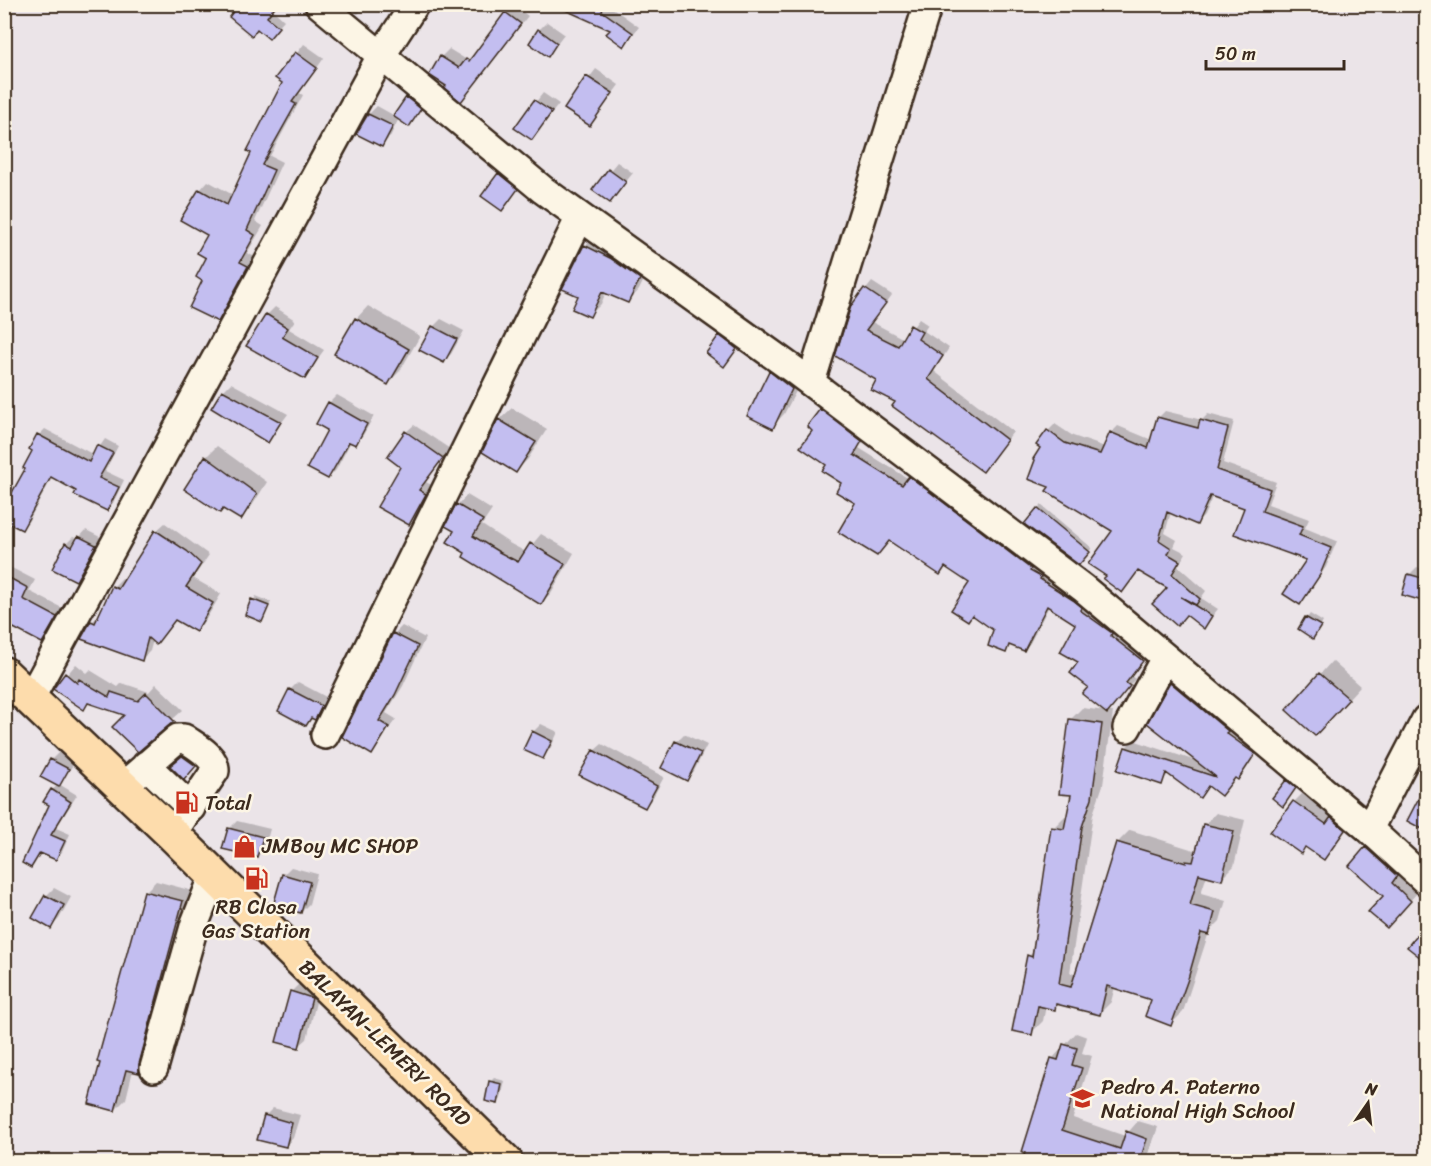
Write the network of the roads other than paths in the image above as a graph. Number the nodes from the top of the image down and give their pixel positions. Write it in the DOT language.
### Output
graph roads {
  1 [pos="319,4"];
  2 [pos="415,4"];
  3 [pos="928,4"];
  4 [pos="381,56"];
  5 [pos="580,217"];
  6 [pos="811,382"];
  7 [pos="1165,658"];
  8 [pos="4,674"];
  9 [pos="30,699"];
  10 [pos="1426,719"];
  11 [pos="1127,728"];
  12 [pos="325,735"];
  13 [pos="134,776"];
  14 [pos="191,808"];
  15 [pos="1369,829"];
  16 [pos="172,834"];
  17 [pos="214,875"];
  18 [pos="1426,881"];
  19 [pos="154,1068"];
  20 [pos="506,1161"];
  1 -- 4 [label="street"];
  2 -- 4 [label="street"];
  3 -- 6 [label="street"];
  4 -- 5 [label="street"];
  4 -- 9 [label="street"];
  5 -- 6 [label="street"];
  5 -- 12 [label="street"];
  6 -- 7 [label="street"];
  7 -- 11 [label="street"];
  7 -- 15 [label="street"];
  8 -- 9 [label="main road, BALAYAN-LEMERY ROAD"];
  9 -- 13 [label="main road, BALAYAN-LEMERY ROAD"];
  10 -- 15 [label="street"];
  13 -- 14 [label="street"];
  13 -- 14 [label="street"];
  13 -- 16 [label="main road, BALAYAN-LEMERY ROAD"];
  14 -- 16 [label="street"];
  15 -- 18 [label="street"];
  16 -- 17 [label="main road, BALAYAN-LEMERY ROAD"];
  17 -- 19 [label="street"];
  17 -- 20 [label="main road, BALAYAN-LEMERY ROAD"];
}
